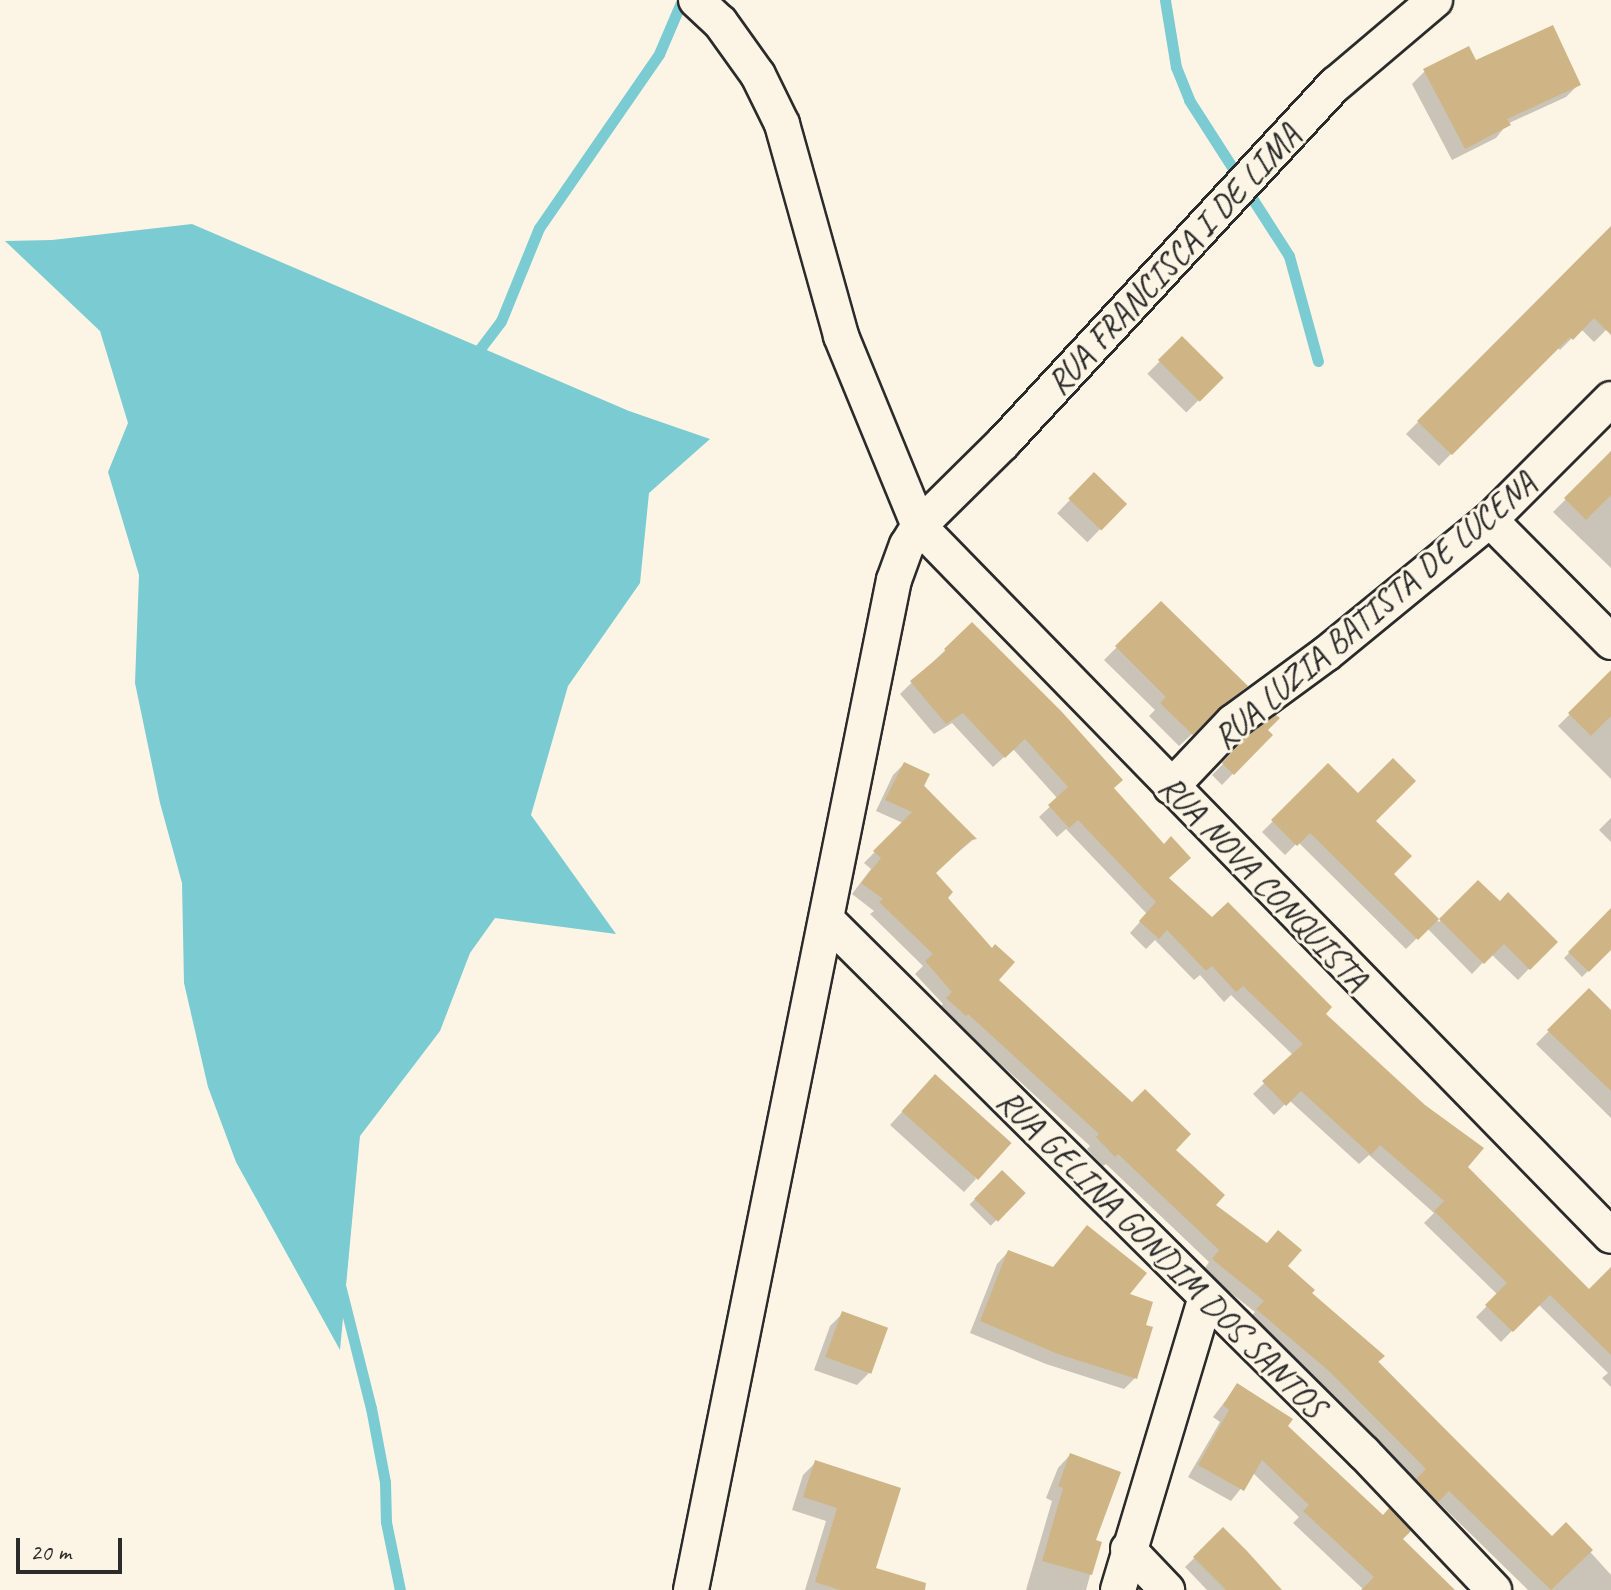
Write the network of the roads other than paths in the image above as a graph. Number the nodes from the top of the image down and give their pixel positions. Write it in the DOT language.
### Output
graph roads {
  1 [pos="696,0"];
  2 [pos="1435,0"];
  3 [pos="1611,399"];
  4 [pos="1490,520"];
  5 [pos="919,526"];
  6 [pos="1611,642"];
  7 [pos="1171,787"];
  8 [pos="827,920"];
  9 [pos="1611,1236"];
  10 [pos="1206,1297"];
  11 [pos="1128,1549"];
  12 [pos="691,1590"];
  13 [pos="1118,1590"];
  14 [pos="1167,1590"];
  15 [pos="1494,1590"];
  1 -- 5 [label="street"];
  2 -- 5 [label="street, RUA FRANCISCA I DE LIMA"];
  3 -- 4 [label="street, RUA LUZIA BATISTA DE LUCENA"];
  4 -- 6 [label="street"];
  4 -- 7 [label="street, RUA LUZIA BATISTA DE LUCENA"];
  5 -- 7 [label="street, RUA NOVA CONQUISTA"];
  5 -- 8 [label="street"];
  7 -- 9 [label="street, RUA NOVA CONQUISTA"];
  8 -- 10 [label="street, RUA GELINA GONDIM DOS SANTOS"];
  8 -- 12 [label="street"];
  10 -- 11 [label="street"];
  10 -- 15 [label="street, RUA GELINA GONDIM DOS SANTOS"];
  11 -- 13 [label="street"];
  11 -- 14 [label="street"];
}
